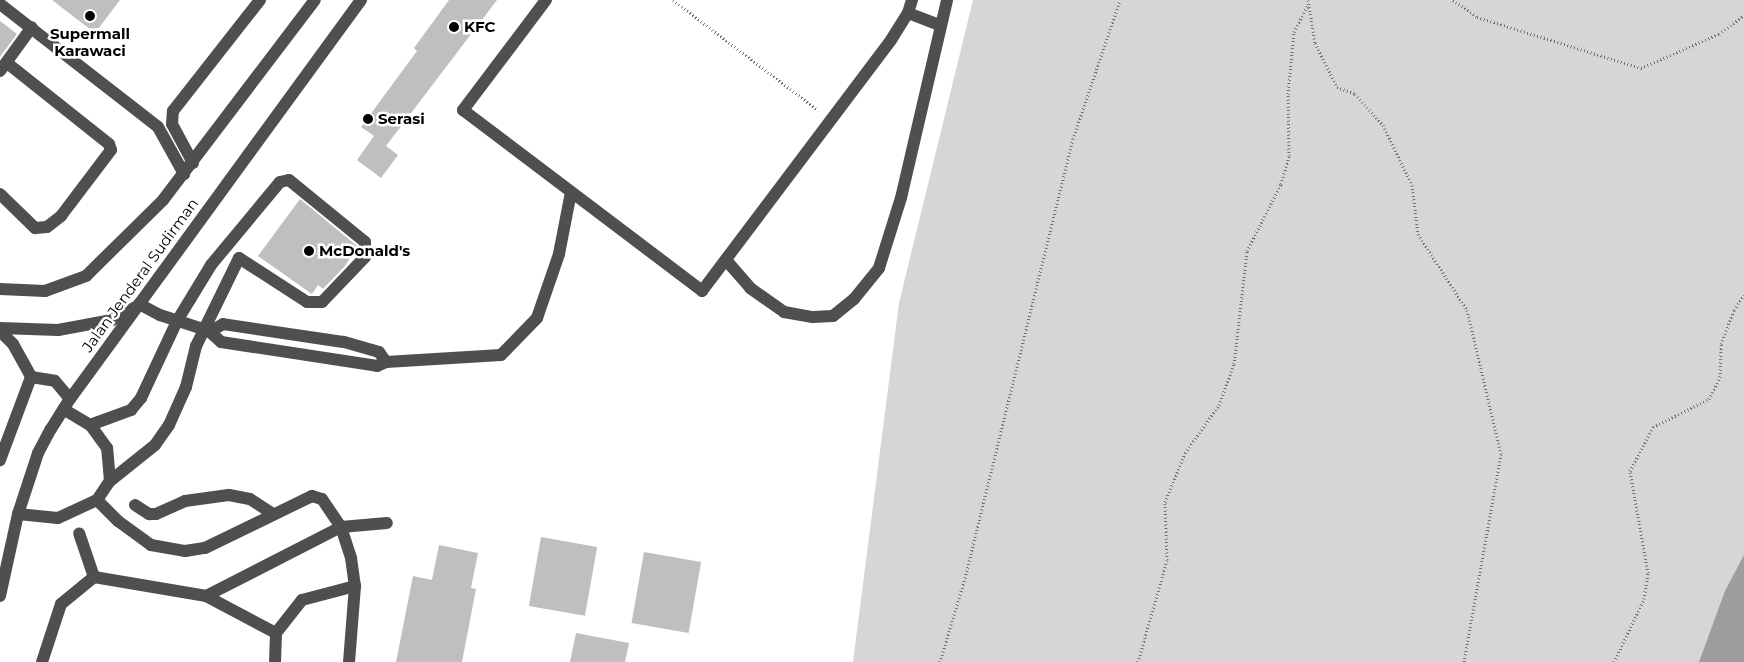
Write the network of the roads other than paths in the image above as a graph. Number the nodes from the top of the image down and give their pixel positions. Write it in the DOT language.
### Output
graph roads {
  1 [pos="260,0"];
  2 [pos="315,0"];
  3 [pos="354,0"];
  4 [pos="361,0"];
  5 [pos="546,0"];
  6 [pos="912,0"];
  7 [pos="947,0"];
  8 [pos="0,4"];
  9 [pos="306,6"];
  10 [pos="908,13"];
  11 [pos="349,17"];
  12 [pos="940,25"];
  13 [pos="32,27"];
  14 [pos="3,67"];
  15 [pos="192,163"];
  16 [pos="184,174"];
  17 [pos="571,192"];
  18 [pos="0,194"];
  19 [pos="726,260"];
  20 [pos="0,290"];
  21 [pos="139,304"];
  22 [pos="180,316"];
  23 [pos="0,329"];
  24 [pos="206,331"];
  25 [pos="386,362"];
  26 [pos="31,377"];
  27 [pos="66,404"];
  28 [pos="90,425"];
  29 [pos="0,460"];
  30 [pos="110,482"];
  31 [pos="97,500"];
  32 [pos="136,505"];
  33 [pos="18,514"];
  34 [pos="273,514"];
  35 [pos="387,523"];
  36 [pos="341,527"];
  37 [pos="79,534"];
  38 [pos="94,577"];
  39 [pos="355,586"];
  40 [pos="0,596"];
  41 [pos="206,596"];
  42 [pos="276,633"];
  43 [pos="42,662"];
  44 [pos="275,662"];
  45 [pos="349,662"];
  1 -- 15 [label="street"];
  2 -- 9 [label="street, Jalan Jenderal Sudirman"];
  3 -- 11 [label="street"];
  4 -- 11 [label="street, Jalan Jenderal Sudirman"];
  5 -- 17 [label="street"];
  6 -- 10 [label="street"];
  7 -- 12 [label="street"];
  8 -- 13 [label="street"];
  9 -- 15 [label="street, Jalan Jenderal Sudirman"];
  10 -- 12 [label="street"];
  10 -- 19 [label="street"];
  11 -- 21 [label="street, Jalan Jenderal Sudirman"];
  12 -- 19 [label="street"];
  13 -- 14 [label="street"];
  13 -- 16 [label="street"];
  14 -- 18 [label="street"];
  15 -- 16 [label="street, Jalan Jenderal Sudirman"];
  16 -- 20 [label="street, Jalan Jenderal Sudirman"];
  17 -- 19 [label="street"];
  17 -- 25 [label="street"];
  21 -- 22 [label="street"];
  21 -- 23 [label="street"];
  21 -- 27 [label="street, Jalan Jenderal Sudirman"];
  22 -- 24 [label="street"];
  22 -- 24 [label="street"];
  22 -- 28 [label="street"];
  23 -- 26 [label="street"];
  24 -- 25 [label="street"];
  24 -- 25 [label="street"];
  24 -- 30 [label="street"];
  26 -- 27 [label="street"];
  26 -- 29 [label="street"];
  27 -- 28 [label="street"];
  27 -- 33 [label="street, Jalan Jenderal Sudirman"];
  28 -- 30 [label="street"];
  30 -- 31 [label="street"];
  31 -- 33 [label="street"];
  31 -- 34 [label="street"];
  32 -- 34 [label="street"];
  33 -- 40 [label="street, Jalan Jenderal Sudirman"];
  34 -- 36 [label="street"];
  35 -- 36 [label="street"];
  36 -- 39 [label="street"];
  36 -- 41 [label="street"];
  37 -- 38 [label="street"];
  38 -- 41 [label="street"];
  38 -- 43 [label="street"];
  39 -- 42 [label="street"];
  39 -- 45 [label="street"];
  41 -- 42 [label="street"];
  42 -- 44 [label="street"];
}
